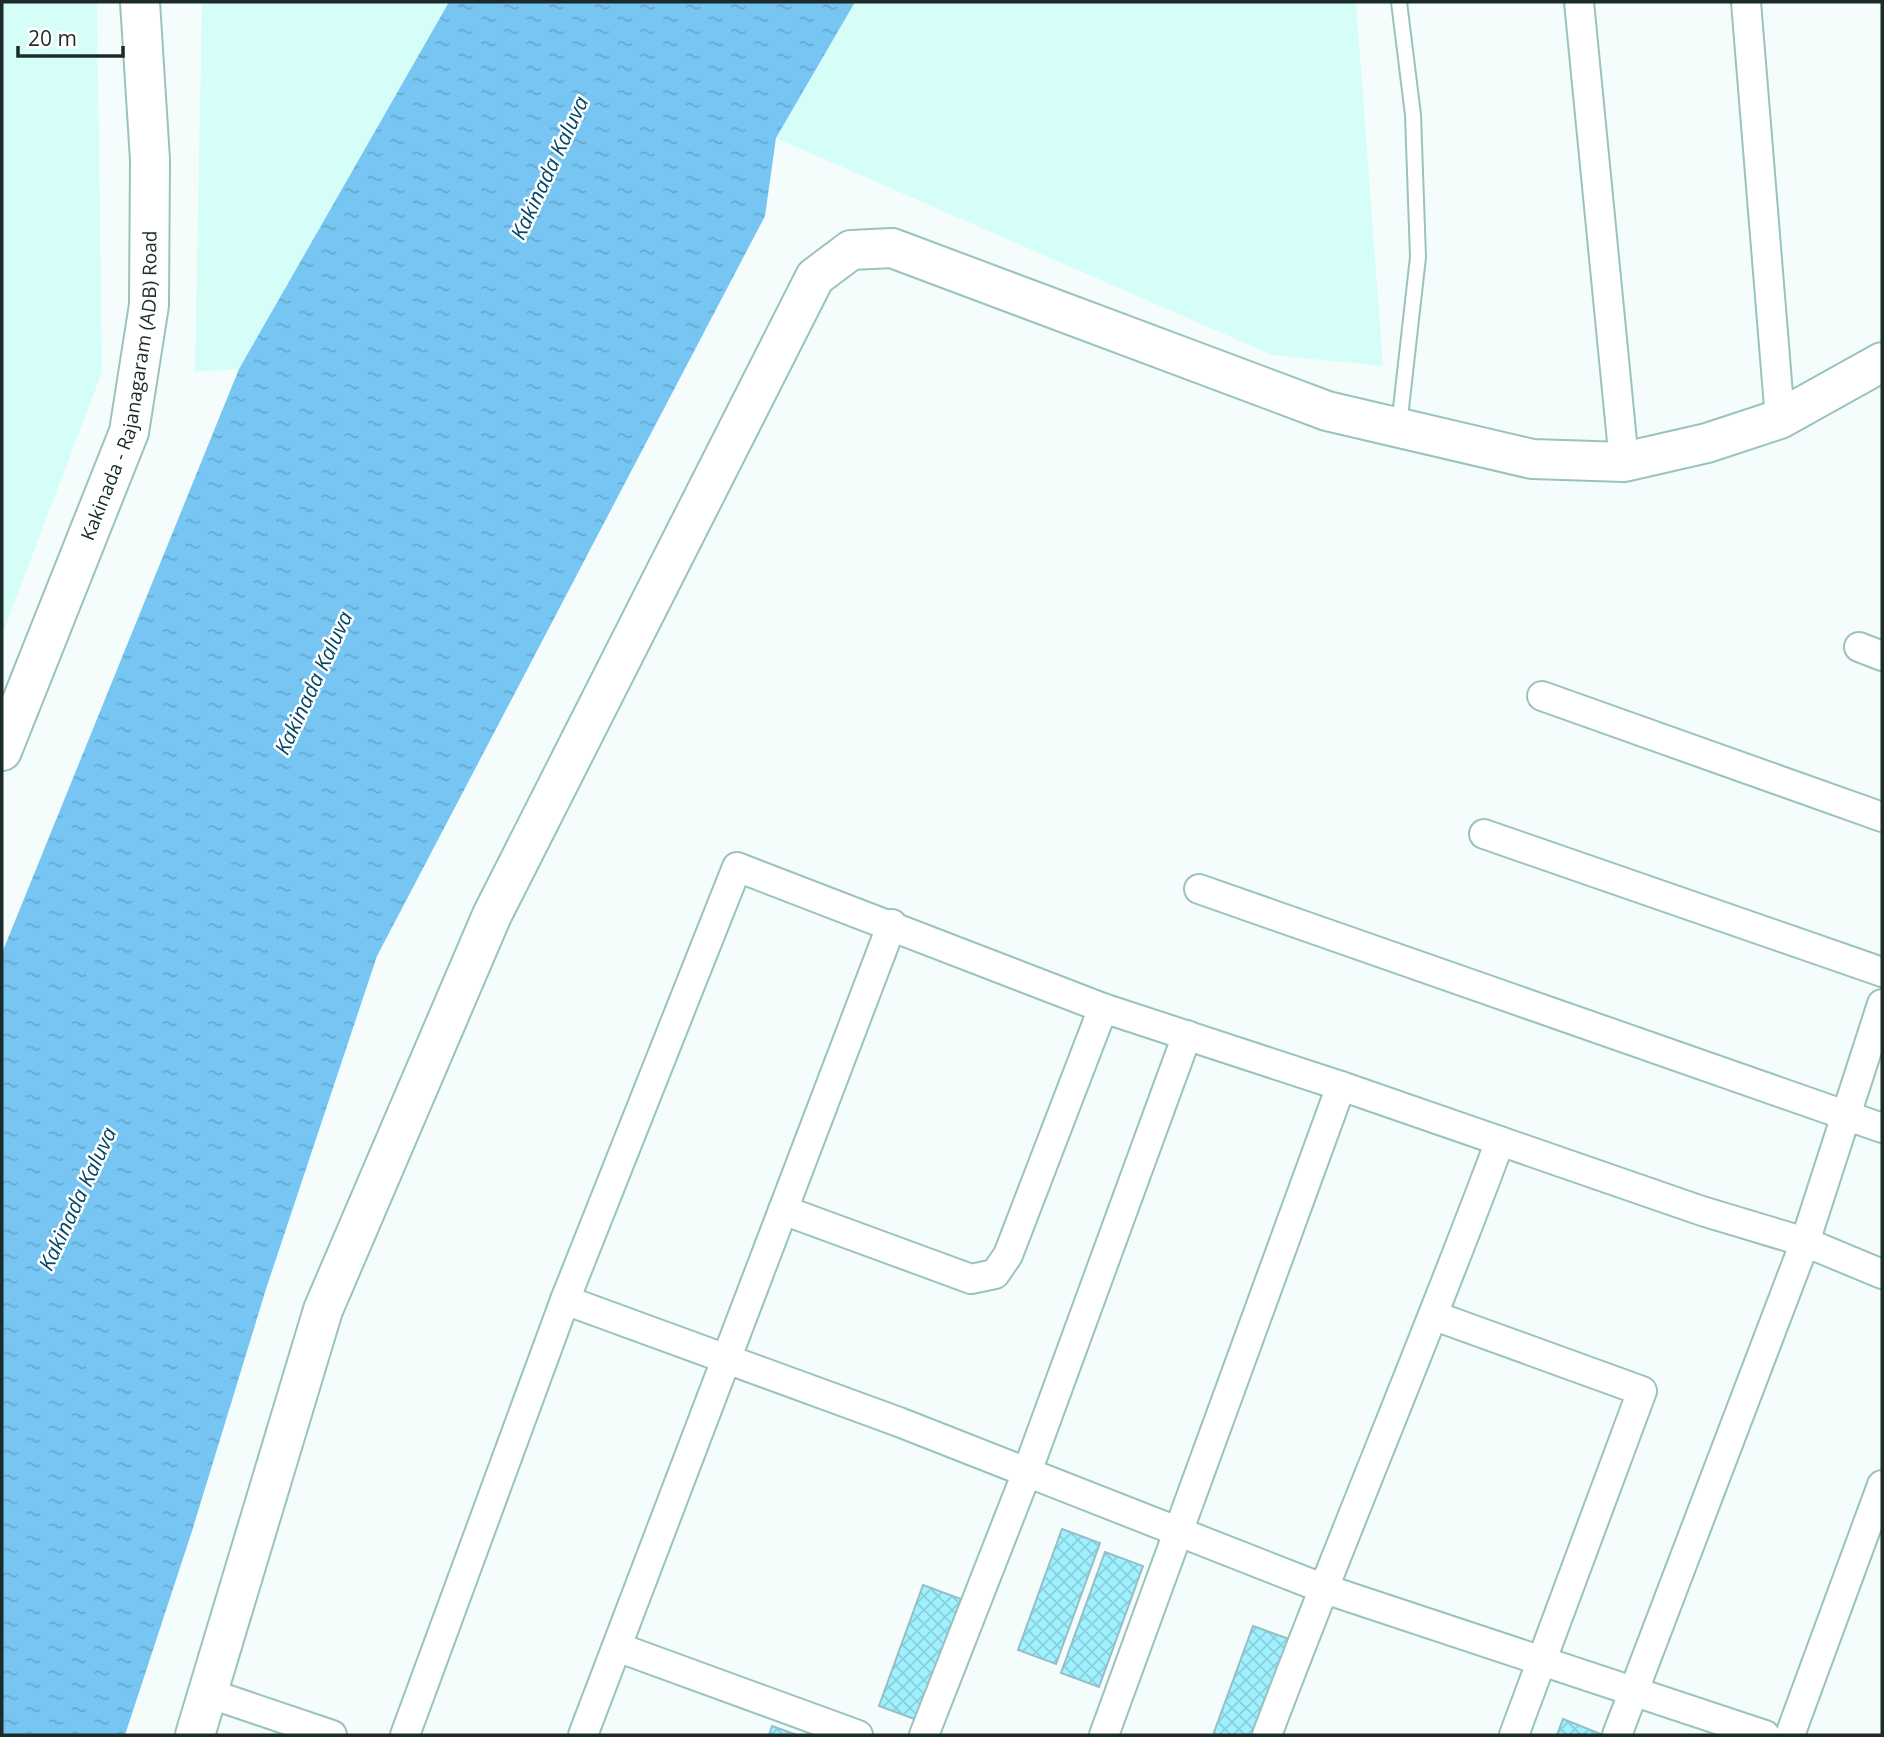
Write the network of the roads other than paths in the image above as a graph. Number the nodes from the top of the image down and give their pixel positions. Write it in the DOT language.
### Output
graph roads {
  1 [pos="140,2"];
  2 [pos="1399,2"];
  3 [pos="1579,2"];
  4 [pos="1746,2"];
  5 [pos="1882,362"];
  6 [pos="1780,419"];
  7 [pos="1399,428"];
  8 [pos="1624,462"];
  9 [pos="1542,696"];
  10 [pos="2,751"];
  11 [pos="1882,817"];
  12 [pos="1484,834"];
  13 [pos="1199,889"];
  14 [pos="892,924"];
  15 [pos="1882,972"];
  16 [pos="1882,1004"];
  17 [pos="1102,1008"];
  18 [pos="1187,1035"];
  19 [pos="1341,1086"];
  20 [pos="1847,1114"];
  21 [pos="1882,1128"];
  22 [pos="1500,1141"];
  23 [pos="783,1210"];
  24 [pos="1805,1242"];
  25 [pos="1882,1274"];
  26 [pos="565,1300"];
  27 [pos="1435,1316"];
  28 [pos="726,1361"];
  29 [pos="1027,1472"];
  30 [pos="1882,1485"];
  31 [pos="1177,1533"];
  32 [pos="1322,1588"];
  33 [pos="617,1647"];
  34 [pos="1542,1663"];
  35 [pos="1634,1691"];
  36 [pos="208,1693"];
  37 [pos="195,1735"];
  38 [pos="332,1735"];
  39 [pos="405,1735"];
  40 [pos="583,1735"];
  41 [pos="858,1735"];
  42 [pos="924,1735"];
  43 [pos="1104,1735"];
  44 [pos="1267,1735"];
  45 [pos="1514,1735"];
  46 [pos="1617,1735"];
  47 [pos="1765,1735"];
  48 [pos="1790,1735"];
  1 -- 10 [label="street, Kakinada - Rajanagaram (ADB) Road"];
  2 -- 7 [label="lane"];
  3 -- 8 [label="street"];
  4 -- 6 [label="street"];
  5 -- 6 [label="street"];
  6 -- 8 [label="street"];
  7 -- 8 [label="street"];
  7 -- 36 [label="street"];
  9 -- 11 [label="street"];
  12 -- 15 [label="street"];
  13 -- 20 [label="street"];
  14 -- 17 [label="street"];
  14 -- 23 [label="street"];
  14 -- 26 [label="street"];
  16 -- 20 [label="street"];
  17 -- 18 [label="street"];
  17 -- 23 [label="street"];
  18 -- 19 [label="street"];
  18 -- 29 [label="street"];
  19 -- 22 [label="street"];
  19 -- 31 [label="street"];
  20 -- 21 [label="street"];
  20 -- 24 [label="street"];
  22 -- 24 [label="street"];
  22 -- 27 [label="street"];
  23 -- 28 [label="street"];
  24 -- 25 [label="street"];
  24 -- 35 [label="street"];
  26 -- 28 [label="street"];
  26 -- 39 [label="street"];
  27 -- 32 [label="street"];
  27 -- 34 [label="street"];
  28 -- 29 [label="street"];
  28 -- 33 [label="street"];
  29 -- 31 [label="street"];
  29 -- 42 [label="street"];
  30 -- 48 [label="street"];
  31 -- 32 [label="street"];
  31 -- 43 [label="street"];
  32 -- 34 [label="street"];
  32 -- 44 [label="street"];
  33 -- 40 [label="street"];
  33 -- 41 [label="street"];
  34 -- 35 [label="street"];
  34 -- 45 [label="street"];
  35 -- 46 [label="street"];
  35 -- 47 [label="street"];
  36 -- 37 [label="street"];
  36 -- 38 [label="street"];
}
